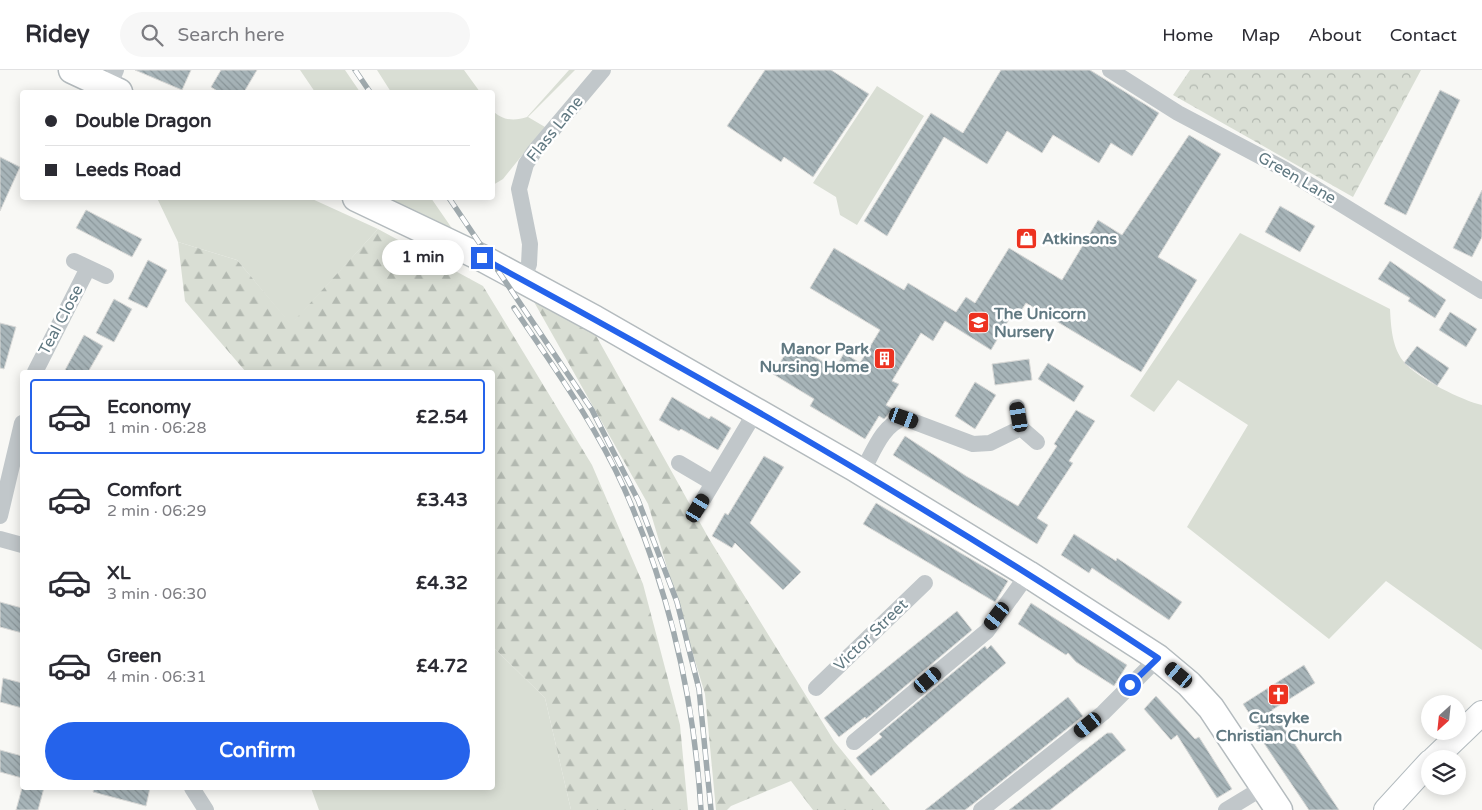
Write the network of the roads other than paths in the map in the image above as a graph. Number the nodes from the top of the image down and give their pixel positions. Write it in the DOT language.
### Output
graph roads {
  1 [pos="72,70"];
  2 [pos="603,70"];
  3 [pos="1110,70"];
  4 [pos="114,83"];
  5 [pos="360,200"];
  6 [pos="106,276"];
  7 [pos="523,280"];
  8 [pos="1482,290"];
  9 [pos="36,370"];
  10 [pos="1017,407"];
  11 [pos="756,411"];
  12 [pos="1021,428"];
  13 [pos="20,431"];
  14 [pos="1037,442"];
  15 [pos="679,463"];
  16 [pos="862,472"];
  17 [pos="713,483"];
  18 [pos="698,508"];
  19 [pos="0,516"];
  20 [pos="0,539"];
  21 [pos="20,544"];
  22 [pos="1028,574"];
  23 [pos="925,582"];
  24 [pos="1158,658"];
  25 [pos="816,688"];
  26 [pos="1482,713"];
  27 [pos="854,742"];
  28 [pos="1443,750"];
  29 [pos="1421,772"];
  30 [pos="1264,787"];
  31 [pos="193,790"];
  32 [pos="206,810"];
  33 [pos="981,810"];
  34 [pos="1226,810"];
  35 [pos="1279,810"];
  36 [pos="1386,810"];
  1 -- 4 [label="main road"];
  2 -- 7 [label="street, Flass Lane"];
  3 -- 8 [label="street, Green Lane"];
  5 -- 7 [label="main road"];
  6 -- 9 [label="street, Teal Close"];
  7 -- 11 [label="main road"];
  10 -- 12 [label="street"];
  11 -- 16 [label="main road"];
  11 -- 17 [label="street"];
  12 -- 14 [label="street"];
  12 -- 16 [label="street"];
  13 -- 19 [label="street"];
  15 -- 17 [label="street"];
  16 -- 22 [label="main road"];
  17 -- 18 [label="street"];
  20 -- 21 [label="street"];
  22 -- 24 [label="main road"];
  22 -- 27 [label="street"];
  23 -- 25 [label="street, Victor Street"];
  24 -- 30 [label="main road"];
  24 -- 33 [label="street"];
  26 -- 28 [label="main road"];
  29 -- 36 [label="main road"];
  30 -- 34 [label="street"];
  30 -- 35 [label="main road"];
  31 -- 32 [label="street"];
}
